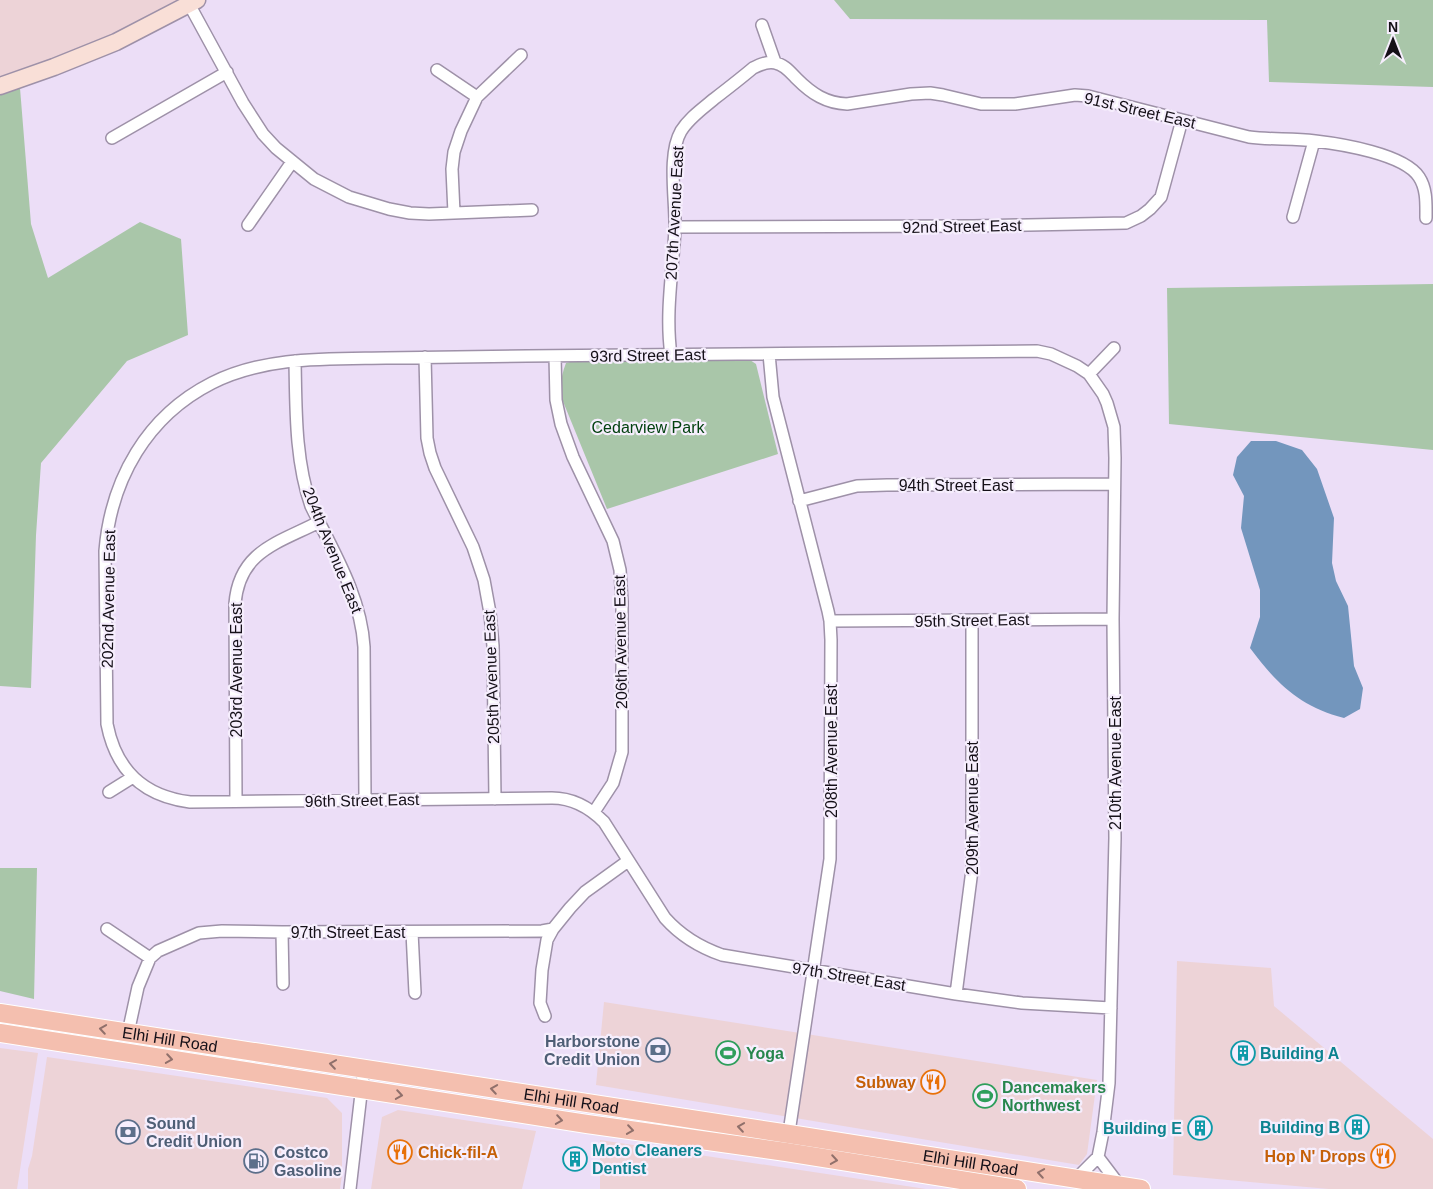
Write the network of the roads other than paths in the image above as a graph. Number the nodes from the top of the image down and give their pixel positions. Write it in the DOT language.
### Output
graph roads {
  1 [pos="193,2"];
  2 [pos="762,25"];
  3 [pos="522,55"];
  4 [pos="775,62"];
  5 [pos="438,70"];
  6 [pos="227,72"];
  7 [pos="0,86"];
  8 [pos="477,97"];
  9 [pos="1182,120"];
  10 [pos="112,138"];
  11 [pos="1314,141"];
  12 [pos="292,162"];
  13 [pos="532,210"];
  14 [pos="454,213"];
  15 [pos="1293,217"];
  16 [pos="1426,218"];
  17 [pos="248,225"];
  18 [pos="675,227"];
  19 [pos="1114,348"];
  20 [pos="769,354"];
  21 [pos="671,355"];
  22 [pos="555,356"];
  23 [pos="425,357"];
  24 [pos="295,361"];
  25 [pos="1089,374"];
  26 [pos="176,406"];
  27 [pos="1114,484"];
  28 [pos="799,501"];
  29 [pos="319,522"];
  30 [pos="1113,619"];
  31 [pos="972,620"];
  32 [pos="830,621"];
  33 [pos="133,777"];
  34 [pos="109,792"];
  35 [pos="494,799"];
  36 [pos="365,800"];
  37 [pos="236,801"];
  38 [pos="594,812"];
  39 [pos="628,862"];
  40 [pos="107,929"];
  41 [pos="553,929"];
  42 [pos="282,932"];
  43 [pos="412,932"];
  44 [pos="150,958"];
  45 [pos="814,970"];
  46 [pos="283,984"];
  47 [pos="415,993"];
  48 [pos="956,994"];
  49 [pos="1111,1008"];
  50 [pos="0,1013"];
  51 [pos="544,1016"];
  52 [pos="0,1033"];
  53 [pos="128,1033"];
  54 [pos="364,1068"];
  55 [pos="362,1088"];
  56 [pos="789,1134"];
  57 [pos="786,1152"];
  58 [pos="1098,1157"];
  59 [pos="1076,1179"];
  60 [pos="1120,1186"];
  61 [pos="350,1189"];
  62 [pos="1017,1189"];
  63 [pos="1141,1189"];
  1 -- 6 [label="street"];
  1 -- 7 [label="street"];
  2 -- 4 [label="street"];
  3 -- 8 [label="street"];
  4 -- 9 [label="street, 91st Street East"];
  4 -- 18 [label="street, 207th Avenue East"];
  5 -- 8 [label="street"];
  6 -- 10 [label="street"];
  6 -- 12 [label="street"];
  8 -- 14 [label="street"];
  9 -- 11 [label="street, 91st Street East"];
  9 -- 18 [label="street, 92nd Street East"];
  11 -- 15 [label="street"];
  11 -- 16 [label="street, 91st Street East"];
  12 -- 14 [label="street"];
  12 -- 17 [label="street"];
  13 -- 14 [label="street"];
  18 -- 21 [label="street, 207th Avenue East"];
  19 -- 25 [label="street"];
  20 -- 21 [label="street, 93rd Street East"];
  20 -- 25 [label="street, 93rd Street East"];
  20 -- 28 [label="street, 208th Avenue East"];
  21 -- 22 [label="street, 93rd Street East"];
  22 -- 23 [label="street, 93rd Street East"];
  22 -- 38 [label="street, 206th Avenue East"];
  23 -- 24 [label="street, 93rd Street East"];
  23 -- 35 [label="street, 205th Avenue East"];
  24 -- 26 [label="street, 93rd Street East"];
  24 -- 29 [label="street, 204th Avenue East"];
  25 -- 27 [label="street, 210th Avenue East"];
  26 -- 33 [label="street, 202nd Avenue East"];
  27 -- 28 [label="street, 94th Street East"];
  27 -- 30 [label="street, 210th Avenue East"];
  28 -- 32 [label="street, 208th Avenue East"];
  29 -- 36 [label="street, 204th Avenue East"];
  29 -- 37 [label="street, 203rd Avenue East"];
  30 -- 31 [label="street, 95th Street East"];
  30 -- 49 [label="street, 210th Avenue East"];
  31 -- 32 [label="street, 95th Street East"];
  31 -- 48 [label="street, 209th Avenue East"];
  32 -- 45 [label="street, 208th Avenue East"];
  33 -- 34 [label="street"];
  33 -- 37 [label="street, 96th Street East"];
  35 -- 36 [label="street, 96th Street East"];
  35 -- 38 [label="street, 96th Street East"];
  36 -- 37 [label="street, 96th Street East"];
  38 -- 39 [label="street"];
  39 -- 41 [label="street"];
  39 -- 45 [label="street, 97th Street East"];
  40 -- 44 [label="street"];
  41 -- 43 [label="street, 97th Street East"];
  41 -- 51 [label="street"];
  42 -- 43 [label="street, 97th Street East"];
  42 -- 44 [label="street, 97th Street East"];
  42 -- 46 [label="street"];
  43 -- 47 [label="street"];
  44 -- 53 [label="street"];
  45 -- 48 [label="street, 97th Street East"];
  45 -- 56 [label="street, 208th Avenue East"];
  48 -- 49 [label="street, 97th Street East"];
  49 -- 58 [label="street, 210th Avenue East"];
  53 -- 50 [label="main road, Elhi Hill Road, one-way"];
  52 -- 55 [label="main road, Elhi Hill Road, one-way"];
  54 -- 53 [label="main road, Elhi Hill Road, one-way"];
  54 -- 55 [label="street"];
  56 -- 54 [label="main road, Elhi Hill Road, one-way"];
  55 -- 57 [label="main road, Elhi Hill Road, one-way"];
  55 -- 61 [label="street"];
  56 -- 57 [label="street, 208th Avenue East"];
  59 -- 56 [label="main road, Elhi Hill Road, one-way"];
  57 -- 62 [label="main road, Elhi Hill Road, one-way"];
  58 -- 59 [label="street"];
  58 -- 60 [label="street"];
  59 -- 60 [label="main road, Elhi Hill Road"];
  60 -- 63 [label="main road, Elhi Hill Road"];
}
